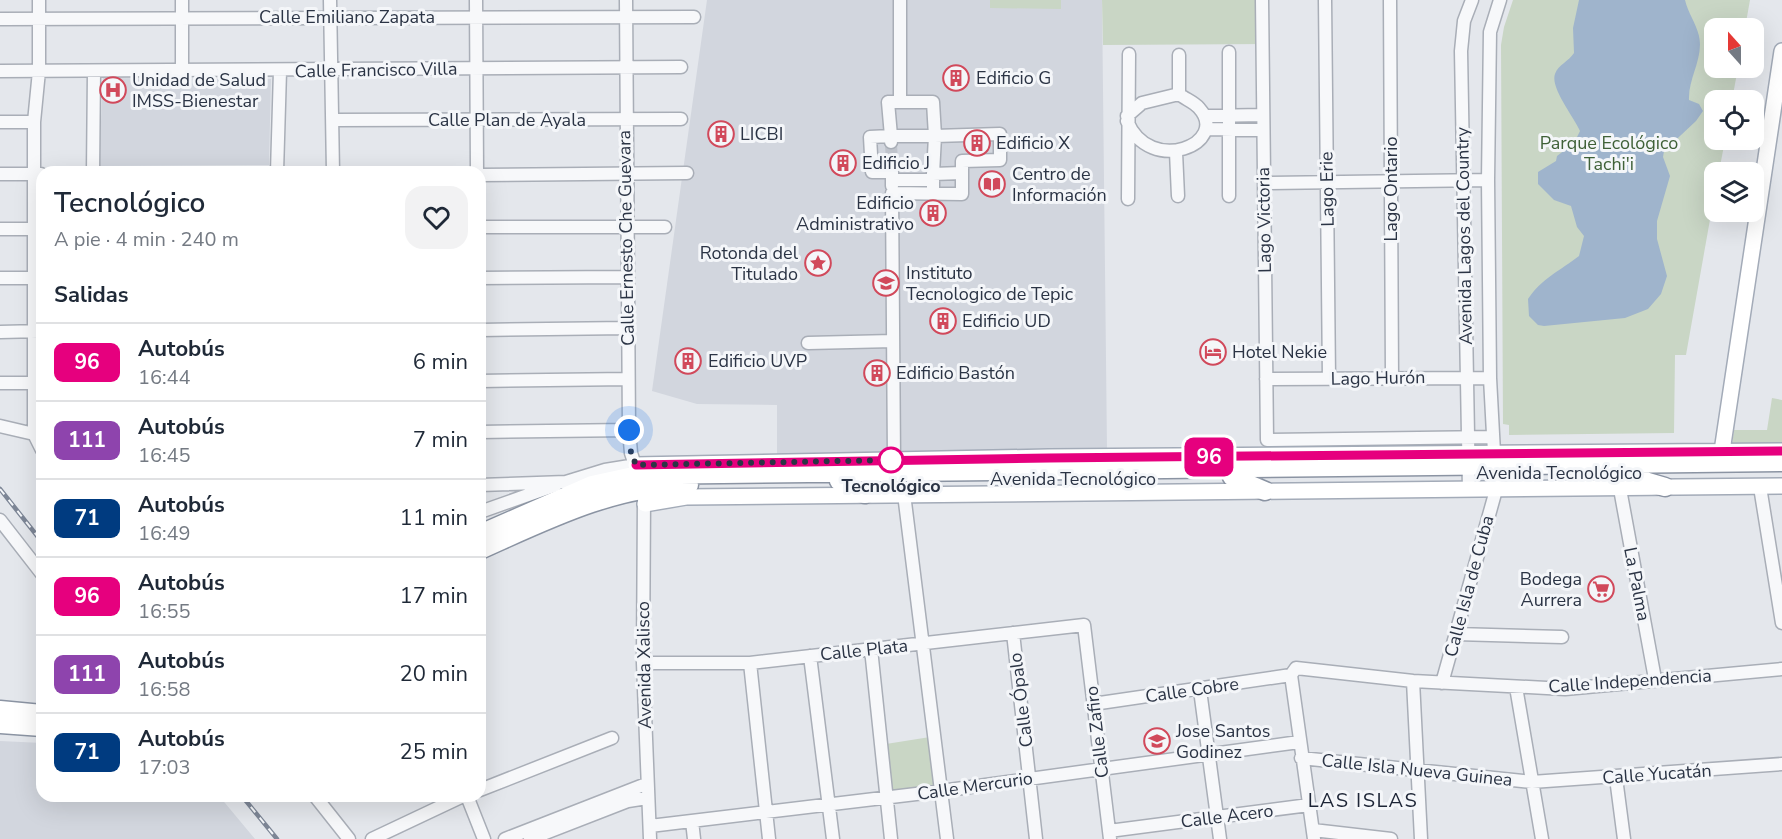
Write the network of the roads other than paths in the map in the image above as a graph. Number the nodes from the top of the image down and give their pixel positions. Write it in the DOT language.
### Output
graph roads {
  1 [pos="39,0"];
  2 [pos="182,0"];
  3 [pos="330,0"];
  4 [pos="476,0"];
  5 [pos="626,0"];
  6 [pos="900,0"];
  7 [pos="1262,0"];
  8 [pos="1325,0"];
  9 [pos="1389,0"];
  10 [pos="1472,0"];
  11 [pos="1500,0"];
  12 [pos="332,16"];
  13 [pos="626,16"];
  14 [pos="694,16"];
  15 [pos="476,17"];
  16 [pos="39,18"];
  17 [pos="182,18"];
  18 [pos="0,19"];
  19 [pos="1782,51"];
  20 [pos="1228,52"];
  21 [pos="1129,54"];
  22 [pos="1179,55"];
  23 [pos="681,67"];
  24 [pos="625,68"];
  25 [pos="476,69"];
  26 [pos="182,70"];
  27 [pos="333,70"];
  28 [pos="0,71"];
  29 [pos="39,71"];
  30 [pos="280,71"];
  31 [pos="94,72"];
  32 [pos="1179,94"];
  33 [pos="900,102"];
  34 [pos="1263,115"];
  35 [pos="1129,116"];
  36 [pos="1229,116"];
  37 [pos="681,119"];
  38 [pos="333,120"];
  39 [pos="625,120"];
  40 [pos="476,121"];
  41 [pos="34,122"];
  42 [pos="0,123"];
  43 [pos="1205,123"];
  44 [pos="1229,130"];
  45 [pos="1263,130"];
  46 [pos="935,136"];
  47 [pos="891,140"];
  48 [pos="1176,152"];
  49 [pos="37,166"];
  50 [pos="93,166"];
  51 [pos="277,166"];
  52 [pos="333,166"];
  53 [pos="478,166"];
  54 [pos="892,171"];
  55 [pos="625,173"];
  56 [pos="687,173"];
  57 [pos="962,173"];
  58 [pos="0,174"];
  59 [pos="36,174"];
  60 [pos="486,174"];
  61 [pos="933,177"];
  62 [pos="1463,180"];
  63 [pos="1488,180"];
  64 [pos="1391,181"];
  65 [pos="1327,182"];
  66 [pos="1264,183"];
  67 [pos="892,194"];
  68 [pos="933,194"];
  69 [pos="1178,196"];
  70 [pos="1229,196"];
  71 [pos="1128,199"];
  72 [pos="36,202"];
  73 [pos="486,227"];
  74 [pos="626,227"];
  75 [pos="665,227"];
  76 [pos="0,229"];
  77 [pos="34,229"];
  78 [pos="36,254"];
  79 [pos="628,277"];
  80 [pos="0,278"];
  81 [pos="36,278"];
  82 [pos="486,279"];
  83 [pos="627,328"];
  84 [pos="486,330"];
  85 [pos="36,331"];
  86 [pos="0,332"];
  87 [pos="893,341"];
  88 [pos="808,343"];
  89 [pos="1392,378"];
  90 [pos="1467,378"];
  91 [pos="1491,378"];
  92 [pos="628,379"];
  93 [pos="1266,379"];
  94 [pos="1329,379"];
  95 [pos="486,381"];
  96 [pos="0,383"];
  97 [pos="36,383"];
  98 [pos="0,426"];
  99 [pos="629,430"];
  100 [pos="486,432"];
  101 [pos="36,435"];
  102 [pos="1468,437"];
  103 [pos="1493,437"];
  104 [pos="1267,440"];
  105 [pos="1683,451"];
  106 [pos="1722,451"];
  107 [pos="1782,451"];
  108 [pos="1369,455"];
  109 [pos="1327,456"];
  110 [pos="977,459"];
  111 [pos="894,460"];
  112 [pos="1633,462"];
  113 [pos="1782,462"];
  114 [pos="1388,465"];
  115 [pos="1306,467"];
  116 [pos="1495,470"];
  117 [pos="949,471"];
  118 [pos="1469,471"];
  119 [pos="1782,472"];
  120 [pos="1232,477"];
  121 [pos="839,481"];
  122 [pos="1618,481"];
  123 [pos="566,482"];
  124 [pos="640,484"];
  125 [pos="486,485"];
  126 [pos="1782,486"];
  127 [pos="1665,487"];
  128 [pos="1760,487"];
  129 [pos="613,488"];
  130 [pos="1265,491"];
  131 [pos="904,494"];
  132 [pos="865,495"];
  133 [pos="486,511"];
  134 [pos="0,520"];
  135 [pos="486,531"];
  136 [pos="486,547"];
  137 [pos="36,566"];
  138 [pos="1782,623"];
  139 [pos="1084,625"];
  140 [pos="1013,633"];
  141 [pos="1456,634"];
  142 [pos="1562,637"];
  143 [pos="924,643"];
  144 [pos="871,649"];
  145 [pos="810,656"];
  146 [pos="643,663"];
  147 [pos="750,663"];
  148 [pos="1782,669"];
  149 [pos="1291,675"];
  150 [pos="1655,679"];
  151 [pos="1413,681"];
  152 [pos="1442,683"];
  153 [pos="1516,687"];
  154 [pos="1200,690"];
  155 [pos="1093,704"];
  156 [pos="0,710"];
  157 [pos="36,713"];
  158 [pos="0,724"];
  159 [pos="36,727"];
  160 [pos="612,738"];
  161 [pos="1299,742"];
  162 [pos="1208,754"];
  163 [pos="1301,758"];
  164 [pos="1782,764"];
  165 [pos="1101,769"];
  166 [pos="1417,771"];
  167 [pos="1616,778"];
  168 [pos="1030,779"];
  169 [pos="1532,782"];
  170 [pos="646,784"];
  171 [pos="486,788"];
  172 [pos="940,791"];
  173 [pos="647,798"];
  174 [pos="886,798"];
  175 [pos="322,802"];
  176 [pos="452,802"];
  177 [pos="468,802"];
  178 [pos="829,804"];
  179 [pos="1309,805"];
  180 [pos="767,812"];
  181 [pos="1217,816"];
  182 [pos="692,821"];
  183 [pos="650,833"];
  184 [pos="1109,835"];
  185 [pos="1313,835"];
  186 [pos="349,839"];
  187 [pos="372,839"];
  188 [pos="484,839"];
  189 [pos="505,839"];
  190 [pos="530,839"];
  191 [pos="694,839"];
  192 [pos="769,839"];
  193 [pos="833,839"];
  194 [pos="891,839"];
  195 [pos="947,839"];
  196 [pos="1036,839"];
  197 [pos="1220,839"];
  198 [pos="1391,839"];
  199 [pos="1421,839"];
  200 [pos="1542,839"];
  201 [pos="1624,839"];
  1 -- 16 [label="street"];
  2 -- 17 [label="street"];
  3 -- 12 [label="street"];
  4 -- 15 [label="street"];
  5 -- 13 [label="street, Calle Ernesto Che Guevara"];
  6 -- 33 [label="street"];
  7 -- 34 [label="street, Lago Victoria"];
  8 -- 65 [label="street, Lago Erie"];
  9 -- 64 [label="street, Lago Ontario"];
  10 -- 62 [label="street, Avenida Lagos del Country"];
  11 -- 63 [label="street, Avenida Lagos del Country"];
  12 -- 15 [label="street, Calle Emiliano Zapata"];
  12 -- 17 [label="street, Calle Emiliano Zapata"];
  12 -- 27 [label="street"];
  13 -- 14 [label="street, Calle Emiliano Zapata"];
  13 -- 15 [label="street, Calle Emiliano Zapata"];
  13 -- 24 [label="street, Calle Ernesto Che Guevara"];
  15 -- 25 [label="street"];
  16 -- 17 [label="street, Calle Emiliano Zapata"];
  16 -- 18 [label="street, Calle Emiliano Zapata"];
  16 -- 29 [label="street"];
  17 -- 26 [label="street"];
  19 -- 106 [label="main road"];
  20 -- 36 [label="street"];
  21 -- 35 [label="street"];
  22 -- 32 [label="street"];
  23 -- 24 [label="street, Calle Francisco Villa"];
  24 -- 25 [label="street, Calle Francisco Villa"];
  24 -- 39 [label="street, Calle Ernesto Che Guevara"];
  25 -- 27 [label="street, Calle Francisco Villa"];
  25 -- 40 [label="street"];
  26 -- 30 [label="street, Calle Francisco Villa"];
  26 -- 31 [label="street, Calle Francisco Villa"];
  27 -- 30 [label="street, Calle Francisco Villa"];
  27 -- 38 [label="street"];
  28 -- 29 [label="street, Calle Francisco Villa"];
  29 -- 31 [label="street, Calle Francisco Villa"];
  29 -- 41 [label="street"];
  30 -- 51 [label="street"];
  31 -- 50 [label="street"];
  32 -- 35 [label="street"];
  32 -- 43 [label="street"];
  33 -- 46 [label="street"];
  33 -- 47 [label="street"];
  34 -- 36 [label="street"];
  34 -- 45 [label="street, Lago Victoria"];
  35 -- 48 [label="street"];
  35 -- 71 [label="street"];
  36 -- 43 [label="street"];
  36 -- 44 [label="street"];
  37 -- 39 [label="street, Calle Plan de Ayala"];
  38 -- 40 [label="street, Calle Plan de Ayala"];
  38 -- 52 [label="street"];
  39 -- 40 [label="street, Calle Plan de Ayala"];
  39 -- 55 [label="street, Calle Ernesto Che Guevara"];
  40 -- 53 [label="street"];
  41 -- 42 [label="street"];
  41 -- 49 [label="street"];
  43 -- 44 [label="street"];
  43 -- 48 [label="street"];
  44 -- 45 [label="street"];
  44 -- 70 [label="street"];
  45 -- 66 [label="street, Lago Victoria"];
  46 -- 47 [label="street"];
  46 -- 57 [label="street"];
  46 -- 61 [label="street"];
  47 -- 54 [label="street"];
  48 -- 69 [label="street"];
  54 -- 61 [label="street"];
  54 -- 67 [label="street"];
  55 -- 56 [label="street"];
  55 -- 60 [label="street"];
  55 -- 74 [label="street, Calle Ernesto Che Guevara"];
  57 -- 61 [label="street"];
  57 -- 68 [label="street"];
  58 -- 59 [label="street"];
  61 -- 68 [label="street"];
  62 -- 63 [label="street"];
  62 -- 64 [label="street"];
  62 -- 90 [label="street, Avenida Lagos del Country"];
  63 -- 91 [label="street, Avenida Lagos del Country"];
  64 -- 65 [label="street"];
  64 -- 89 [label="street, Lago Ontario"];
  65 -- 66 [label="street"];
  65 -- 94 [label="street, Lago Erie"];
  66 -- 93 [label="street, Lago Victoria"];
  67 -- 68 [label="street"];
  67 -- 87 [label="street"];
  72 -- 77 [label="street"];
  73 -- 74 [label="street"];
  74 -- 75 [label="street"];
  74 -- 79 [label="street, Calle Ernesto Che Guevara"];
  76 -- 77 [label="street"];
  77 -- 78 [label="street"];
  79 -- 82 [label="street"];
  79 -- 83 [label="street, Calle Ernesto Che Guevara"];
  80 -- 81 [label="street"];
  83 -- 84 [label="street"];
  83 -- 92 [label="street, Calle Ernesto Che Guevara"];
  85 -- 86 [label="street"];
  87 -- 88 [label="street"];
  87 -- 111 [label="street"];
  89 -- 90 [label="street, Lago Hurón"];
  89 -- 94 [label="street, Lago Hurón"];
  90 -- 91 [label="street, Lago Hurón"];
  90 -- 102 [label="street, Avenida Lagos del Country"];
  91 -- 103 [label="street, Avenida Lagos del Country"];
  92 -- 95 [label="street"];
  92 -- 99 [label="street, Calle Ernesto Che Guevara"];
  93 -- 94 [label="street, Lago Hurón"];
  93 -- 104 [label="street, Lago Victoria"];
  96 -- 97 [label="street"];
  98 -- 101 [label="street"];
  99 -- 100 [label="street"];
  99 -- 124 [label="street, Calle Ernesto Che Guevara"];
  102 -- 103 [label="street, Avenida Tecnológico"];
  102 -- 104 [label="street, Avenida Tecnológico"];
  102 -- 118 [label="street, Avenida Lagos del Country"];
  103 -- 116 [label="street, Avenida Lagos del Country"];
  105 -- 106 [label="main road, Avenida Tecnológico"];
  105 -- 112 [label="highway"];
  105 -- 116 [label="main road, Avenida Tecnológico"];
  106 -- 107 [label="main road, Avenida Tecnológico"];
  108 -- 109 [label="main road, Avenida Tecnológico"];
  108 -- 114 [label="highway"];
  108 -- 118 [label="main road, Avenida Tecnológico"];
  109 -- 110 [label="main road, Avenida Tecnológico"];
  109 -- 115 [label="highway"];
  110 -- 111 [label="main road, Avenida Tecnológico"];
  110 -- 117 [label="highway"];
  111 -- 124 [label="main road, Avenida Tecnológico"];
  112 -- 113 [label="highway, Avenida Tecnológico"];
  112 -- 116 [label="highway, Avenida Tecnológico"];
  114 -- 115 [label="highway, Avenida Tecnológico"];
  114 -- 118 [label="highway, Avenida Tecnológico"];
  115 -- 117 [label="highway, Avenida Tecnológico"];
  116 -- 118 [label="highway, Avenida Tecnológico"];
  116 -- 122 [label="highway, Avenida Tecnológico"];
  116 -- 141 [label="street, Calle Isla de Cuba"];
  117 -- 124 [label="highway, Avenida Tecnológico"];
  118 -- 120 [label="highway, Avenida Tecnológico"];
  118 -- 130 [label="main road, Avenida Tecnológico"];
  119 -- 122 [label="highway, Avenida Tecnológico"];
  120 -- 121 [label="highway, Avenida Tecnológico"];
  120 -- 130 [label="highway"];
  121 -- 124 [label="highway, Avenida Tecnológico"];
  121 -- 132 [label="highway"];
  122 -- 127 [label="highway"];
  122 -- 150 [label="street, La Palma"];
  123 -- 124 [label="street"];
  123 -- 125 [label="street"];
  123 -- 133 [label="street"];
  124 -- 129 [label="highway, Avenida Tecnológico"];
  124 -- 132 [label="main road, Avenida Tecnológico"];
  124 -- 146 [label="street, Avenida Xalisco"];
  126 -- 128 [label="main road, Avenida Tecnológico"];
  127 -- 128 [label="main road, Avenida Tecnológico"];
  128 -- 138 [label="street"];
  129 -- 135 [label="highway"];
  129 -- 136 [label="highway"];
  130 -- 131 [label="main road, Avenida Tecnológico"];
  131 -- 132 [label="main road, Avenida Tecnológico"];
  131 -- 143 [label="street"];
  134 -- 137 [label="street"];
  139 -- 140 [label="street, Calle Plata"];
  139 -- 155 [label="street, Calle Zafiro"];
  140 -- 143 [label="street, Calle Plata"];
  140 -- 168 [label="street, Calle Ópalo"];
  141 -- 142 [label="street"];
  141 -- 152 [label="street, Calle Isla de Cuba"];
  143 -- 144 [label="street, Calle Plata"];
  143 -- 172 [label="street"];
  144 -- 145 [label="street, Calle Plata"];
  144 -- 174 [label="street"];
  145 -- 147 [label="street, Calle Plata"];
  145 -- 178 [label="street"];
  146 -- 147 [label="street, Calle Plata"];
  146 -- 170 [label="street, Avenida Xalisco"];
  147 -- 180 [label="street"];
  148 -- 150 [label="street, Calle Independencia"];
  149 -- 151 [label="street, Calle Cobre"];
  149 -- 154 [label="street, Calle Cobre"];
  149 -- 161 [label="street"];
  150 -- 153 [label="street, Calle Independencia"];
  151 -- 152 [label="street, Calle Independencia"];
  151 -- 166 [label="street"];
  152 -- 153 [label="street, Calle Independencia"];
  153 -- 169 [label="street"];
  154 -- 155 [label="street, Calle Cobre"];
  154 -- 162 [label="street"];
  155 -- 165 [label="street, Calle Zafiro"];
  156 -- 157 [label="highway"];
  158 -- 159 [label="highway"];
  160 -- 171 [label="street"];
  161 -- 162 [label="street, Calle Mercurio"];
  161 -- 163 [label="street"];
  162 -- 165 [label="street, Calle Mercurio"];
  162 -- 181 [label="street"];
  163 -- 166 [label="street, Calle Isla Nueva Guinea"];
  163 -- 179 [label="street"];
  164 -- 167 [label="street, Calle Yucatán"];
  165 -- 168 [label="street, Calle Mercurio"];
  165 -- 184 [label="street, Calle Zafiro"];
  166 -- 169 [label="street, Calle Isla Nueva Guinea"];
  166 -- 199 [label="street"];
  167 -- 169 [label="street, Calle Yucatán"];
  167 -- 201 [label="street"];
  168 -- 172 [label="street, Calle Mercurio"];
  168 -- 196 [label="street, Calle Ópalo"];
  169 -- 200 [label="street"];
  170 -- 173 [label="street, Avenida Xalisco"];
  170 -- 189 [label="street"];
  172 -- 174 [label="street, Calle Mercurio"];
  172 -- 195 [label="street"];
  173 -- 183 [label="street, Avenida Xalisco"];
  173 -- 190 [label="street"];
  174 -- 178 [label="street, Calle Mercurio"];
  174 -- 194 [label="street"];
  175 -- 186 [label="street"];
  176 -- 187 [label="street"];
  177 -- 188 [label="street"];
  178 -- 180 [label="street, Calle Mercurio"];
  178 -- 193 [label="street"];
  179 -- 181 [label="street, Calle Acero"];
  179 -- 185 [label="street"];
  180 -- 182 [label="street, Calle Mercurio"];
  180 -- 192 [label="street"];
  181 -- 184 [label="street, Calle Acero"];
  181 -- 197 [label="street"];
  182 -- 183 [label="street, Calle Mercurio"];
  182 -- 191 [label="street"];
  185 -- 198 [label="street"];
}
